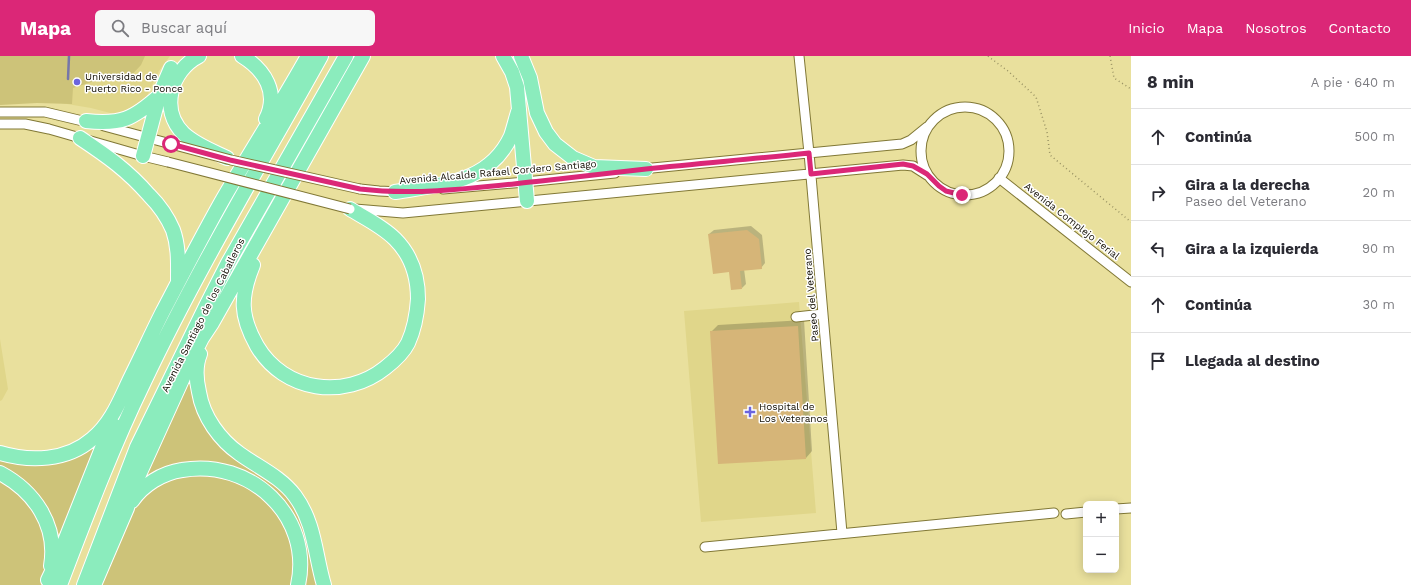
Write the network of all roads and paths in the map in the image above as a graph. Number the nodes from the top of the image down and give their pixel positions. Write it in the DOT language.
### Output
graph roads {
  1 [pos="182,56"];
  2 [pos="199,56"];
  3 [pos="242,56"];
  4 [pos="308,56"];
  5 [pos="321,56"];
  6 [pos="346,56"];
  7 [pos="503,56"];
  8 [pos="521,56"];
  9 [pos="799,56"];
  10 [pos="988,56"];
  11 [pos="1110,56"];
  12 [pos="363,57"];
  13 [pos="1131,89"];
  14 [pos="159,96"];
  15 [pos="519,109"];
  16 [pos="0,112"];
  17 [pos="86,121"];
  18 [pos="0,124"];
  19 [pos="927,127"];
  20 [pos="147,137"];
  21 [pos="80,138"];
  22 [pos="256,145"];
  23 [pos="809,153"];
  24 [pos="143,156"];
  25 [pos="230,160"];
  26 [pos="646,169"];
  27 [pos="811,174"];
  28 [pos="927,174"];
  29 [pos="999,178"];
  30 [pos="525,182"];
  31 [pos="395,192"];
  32 [pos="527,201"];
  33 [pos="350,209"];
  34 [pos="269,222"];
  35 [pos="1131,222"];
  36 [pos="1131,282"];
  37 [pos="178,284"];
  38 [pos="823,314"];
  39 [pos="796,317"];
  40 [pos="212,323"];
  41 [pos="114,413"];
  42 [pos="0,453"];
  43 [pos="0,472"];
  44 [pos="127,508"];
  45 [pos="1131,508"];
  46 [pos="1119,509"];
  47 [pos="1083,512"];
  48 [pos="1054,513"];
  49 [pos="1066,514"];
  50 [pos="842,533"];
  51 [pos="705,547"];
  52 [pos="51,583"];
  53 [pos="84,585"];
  54 [pos="94,585"];
  55 [pos="298,585"];
  56 [pos="324,585"];
  1 -- 14 [label="highway"];
  2 -- 25 [label="highway, bridge"];
  3 -- 22 [label="highway"];
  4 -- 22 [label="highway"];
  5 -- 52 [label="highway, Avenida Santiago de los Caballeros"];
  6 -- 53 [label="highway, Avenida Santiago de los Caballeros"];
  7 -- 15 [label="highway"];
  8 -- 26 [label="highway"];
  9 -- 23 [label="street, Paseo del Veterano"];
  10 -- 35 [label="path"];
  11 -- 13 [label="path"];
  12 -- 34 [label="highway"];
  14 -- 17 [label="highway"];
  14 -- 20 [label="highway"];
  15 -- 30 [label="highway"];
  15 -- 31 [label="highway"];
  16 -- 17 [label="street, Avenida Alcalde Rafael Cordero Santiago"];
  17 -- 20 [label="street, Avenida Alcalde Rafael Cordero Santiago"];
  18 -- 21 [label="street"];
  19 -- 23 [label="street, Avenida Alcalde Rafael Cordero Santiago"];
  19 -- 28 [label="street"];
  19 -- 29 [label="street"];
  20 -- 24 [label="highway"];
  20 -- 25 [label="street, Avenida Alcalde Rafael Cordero Santiago, bridge"];
  21 -- 24 [label="street"];
  21 -- 37 [label="highway"];
  22 -- 37 [label="highway"];
  23 -- 26 [label="street, Avenida Alcalde Rafael Cordero Santiago"];
  23 -- 27 [label="street, Paseo del Veterano"];
  24 -- 33 [label="street, bridge"];
  25 -- 31 [label="street, Avenida Alcalde Rafael Cordero Santiago, bridge"];
  26 -- 30 [label="street, Avenida Alcalde Rafael Cordero Santiago"];
  27 -- 28 [label="street"];
  27 -- 32 [label="street"];
  27 -- 38 [label="street, Paseo del Veterano"];
  28 -- 29 [label="street"];
  29 -- 36 [label="street, Avenida Complejo Ferial"];
  30 -- 31 [label="street, Avenida Alcalde Rafael Cordero Santiago"];
  30 -- 32 [label="highway"];
  32 -- 33 [label="street"];
  33 -- 34 [label="highway"];
  34 -- 40 [label="highway"];
  37 -- 41 [label="highway"];
  38 -- 39 [label="street"];
  38 -- 50 [label="street, Paseo del Veterano"];
  40 -- 44 [label="highway"];
  40 -- 56 [label="highway"];
  41 -- 42 [label="highway"];
  41 -- 52 [label="highway"];
  43 -- 52 [label="highway"];
  44 -- 54 [label="highway"];
  44 -- 55 [label="highway"];
  45 -- 46 [label="street"];
  47 -- 49 [label="street"];
  48 -- 50 [label="street"];
  50 -- 51 [label="street"];
}
